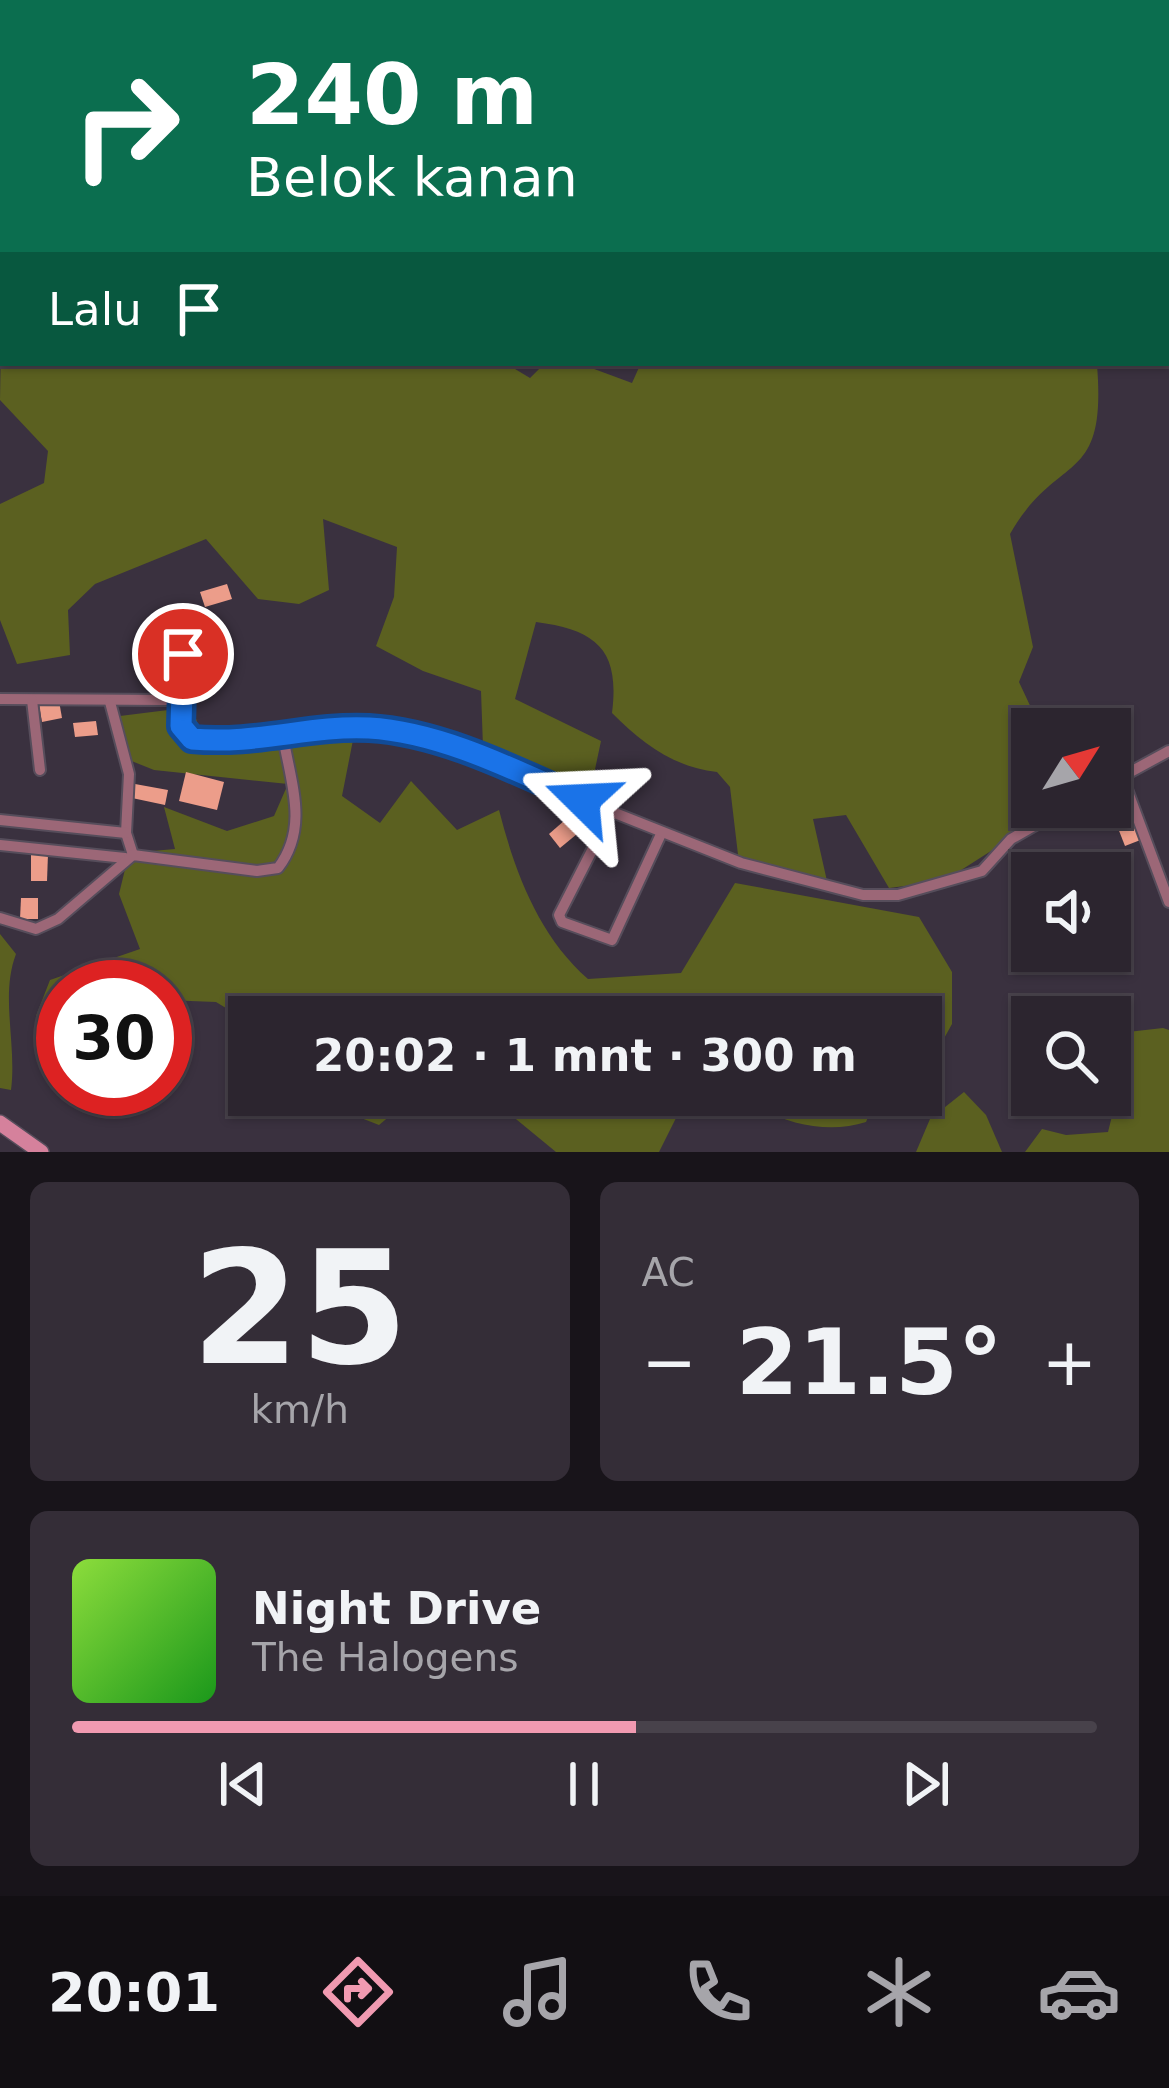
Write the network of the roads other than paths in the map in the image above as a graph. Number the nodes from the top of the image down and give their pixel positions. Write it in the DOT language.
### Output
graph roads {
  1 [pos="183,654"];
  2 [pos="0,699"];
  3 [pos="32,700"];
  4 [pos="110,702"];
  5 [pos="179,705"];
  6 [pos="285,738"];
  7 [pos="1169,751"];
  8 [pos="40,770"];
  9 [pos="1131,772"];
  10 [pos="610,812"];
  11 [pos="1131,815"];
  12 [pos="0,820"];
  13 [pos="1030,828"];
  14 [pos="125,833"];
  15 [pos="661,834"];
  16 [pos="0,845"];
  17 [pos="129,856"];
  18 [pos="1169,902"];
  19 [pos="0,918"];
  20 [pos="0,1123"];
  21 [pos="41,1152"];
  1 -- 5 [label="street"];
  2 -- 3 [label="street"];
  3 -- 4 [label="street"];
  3 -- 8 [label="street"];
  4 -- 5 [label="street"];
  4 -- 14 [label="street"];
  5 -- 6 [label="street"];
  6 -- 10 [label="street"];
  6 -- 17 [label="street"];
  7 -- 9 [label="street"];
  10 -- 15 [label="street"];
  10 -- 15 [label="street"];
  11 -- 18 [label="street"];
  12 -- 14 [label="street"];
  13 -- 15 [label="street"];
  14 -- 17 [label="street"];
  16 -- 17 [label="street"];
  17 -- 19 [label="street"];
  20 -- 21 [label="main road"];
}
